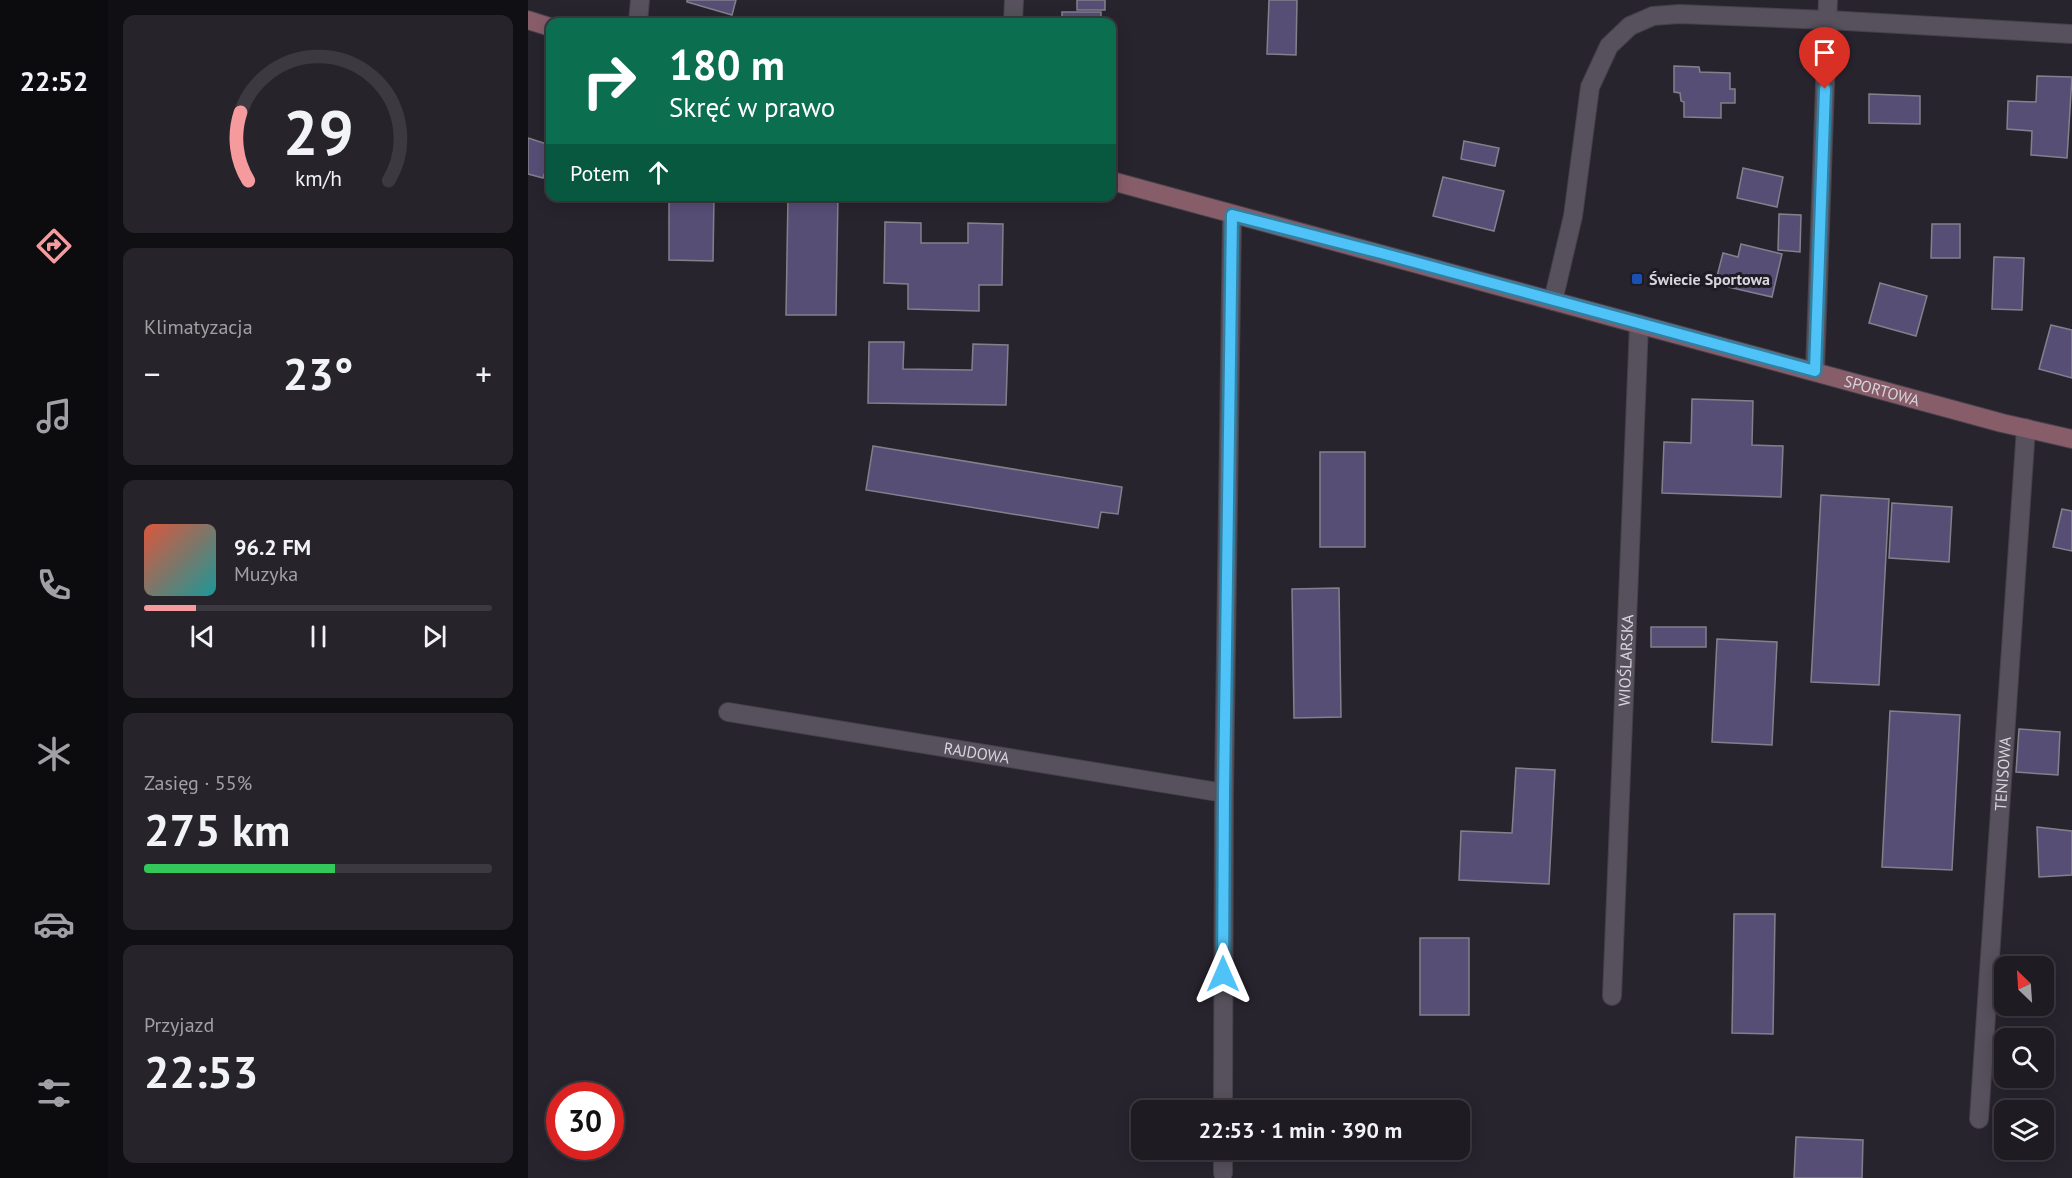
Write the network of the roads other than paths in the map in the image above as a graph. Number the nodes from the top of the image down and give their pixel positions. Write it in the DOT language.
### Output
graph roads {
  1 [pos="640,0"];
  2 [pos="1014,0"];
  3 [pos="1828,0"];
  4 [pos="638,18"];
  5 [pos="1013,18"];
  6 [pos="528,20"];
  7 [pos="1828,20"];
  8 [pos="546,26"];
  9 [pos="2072,34"];
  10 [pos="1116,182"];
  11 [pos="1232,215"];
  12 [pos="1553,301"];
  13 [pos="1639,324"];
  14 [pos="1815,371"];
  15 [pos="2026,428"];
  16 [pos="2072,439"];
  17 [pos="728,712"];
  18 [pos="1224,793"];
  19 [pos="1612,996"];
  20 [pos="1223,1100"];
  21 [pos="1980,1119"];
  22 [pos="1223,1160"];
  23 [pos="1223,1173"];
  1 -- 4 [label="street"];
  2 -- 5 [label="street"];
  3 -- 7 [label="street"];
  6 -- 8 [label="street"];
  7 -- 9 [label="street"];
  7 -- 12 [label="street"];
  7 -- 14 [label="street"];
  10 -- 11 [label="street, SPORTOWA"];
  11 -- 12 [label="street, SPORTOWA"];
  11 -- 18 [label="street"];
  12 -- 13 [label="street, SPORTOWA"];
  13 -- 14 [label="street, SPORTOWA"];
  13 -- 19 [label="street, WIOŚLARSKA"];
  14 -- 15 [label="street, SPORTOWA"];
  15 -- 16 [label="street, SPORTOWA"];
  15 -- 21 [label="street, TENISOWA"];
  17 -- 18 [label="street, RAJDOWA"];
  18 -- 20 [label="street"];
  22 -- 23 [label="street"];
}
